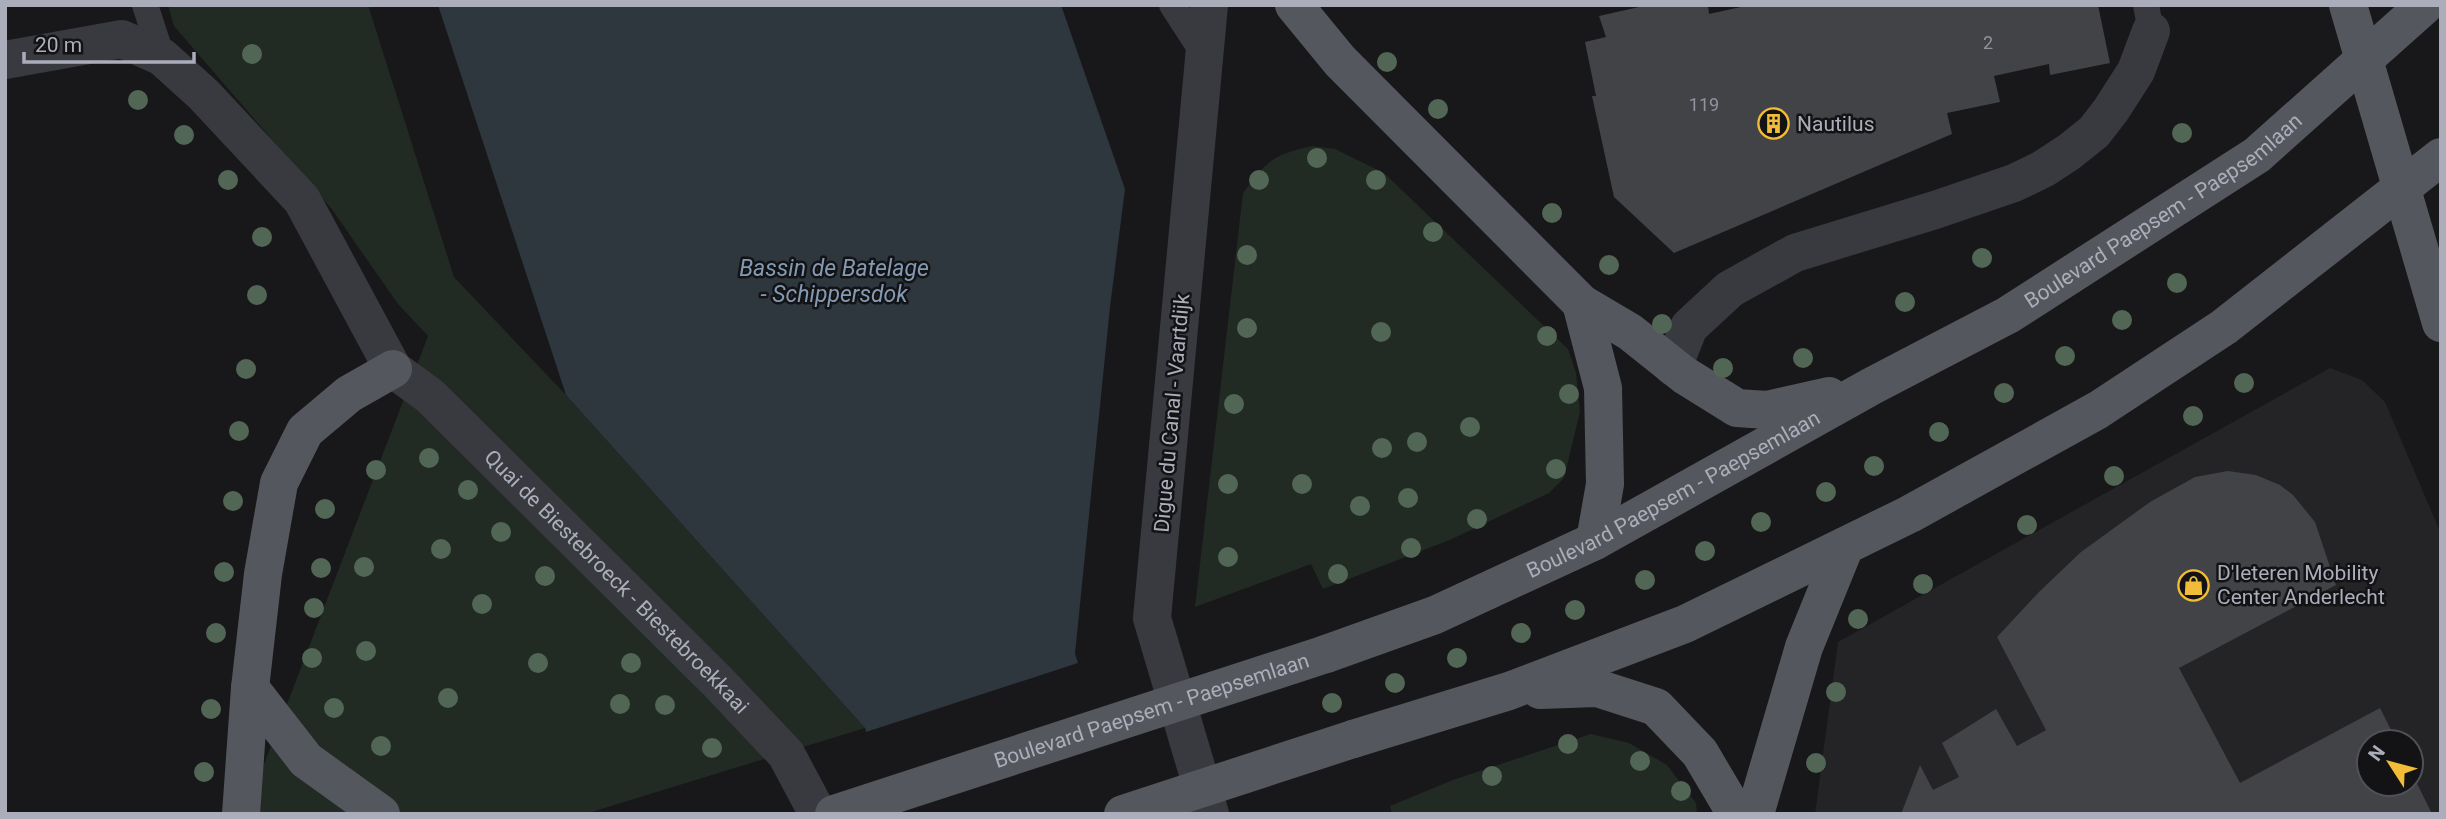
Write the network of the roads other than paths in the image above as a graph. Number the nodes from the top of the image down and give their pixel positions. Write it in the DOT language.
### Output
graph roads {
  1 [pos="145,5"];
  2 [pos="1172,5"];
  3 [pos="1209,5"];
  4 [pos="1294,5"];
  5 [pos="2348,5"];
  6 [pos="2425,5"];
  7 [pos="2148,18"];
  8 [pos="1205,56"];
  9 [pos="162,57"];
  10 [pos="5,60"];
  11 [pos="2364,60"];
  12 [pos="2441,157"];
  13 [pos="2402,189"];
  14 [pos="1581,303"];
  15 [pos="2441,323"];
  16 [pos="1674,367"];
  17 [pos="393,369"];
  18 [pos="1872,386"];
  19 [pos="1595,541"];
  20 [pos="1845,546"];
  21 [pos="250,688"];
  22 [pos="1509,691"];
  23 [pos="241,814"];
  24 [pos="382,814"];
  25 [pos="818,814"];
  26 [pos="834,814"];
  27 [pos="1123,814"];
  28 [pos="1210,814"];
  29 [pos="1736,814"];
  30 [pos="1755,814"];
  1 -- 9 [label="lane"];
  2 -- 8 [label="lane"];
  3 -- 8 [label="street, Digue du Canal - Vaartdijk"];
  4 -- 14 [label="main road"];
  5 -- 11 [label="main road"];
  6 -- 11 [label="main road, Boulevard Paepsem - Paepsemlaan"];
  7 -- 16 [label="street"];
  8 -- 28 [label="street, Digue du Canal - Vaartdijk"];
  9 -- 10 [label="street"];
  9 -- 17 [label="street"];
  11 -- 13 [label="main road"];
  11 -- 18 [label="main road, Boulevard Paepsem - Paepsemlaan"];
  12 -- 13 [label="main road"];
  13 -- 15 [label="main road"];
  13 -- 20 [label="main road"];
  14 -- 16 [label="main road"];
  14 -- 19 [label="main road"];
  16 -- 18 [label="main road"];
  17 -- 21 [label="main road"];
  17 -- 25 [label="street, Quai de Biestebroeck - Biestebroekkaai"];
  18 -- 19 [label="main road, Boulevard Paepsem - Paepsemlaan"];
  19 -- 26 [label="main road, Boulevard Paepsem - Paepsemlaan, bridge"];
  20 -- 22 [label="main road"];
  20 -- 30 [label="main road"];
  21 -- 23 [label="main road"];
  21 -- 24 [label="main road"];
  22 -- 27 [label="main road, bridge"];
  22 -- 29 [label="main road"];
}
